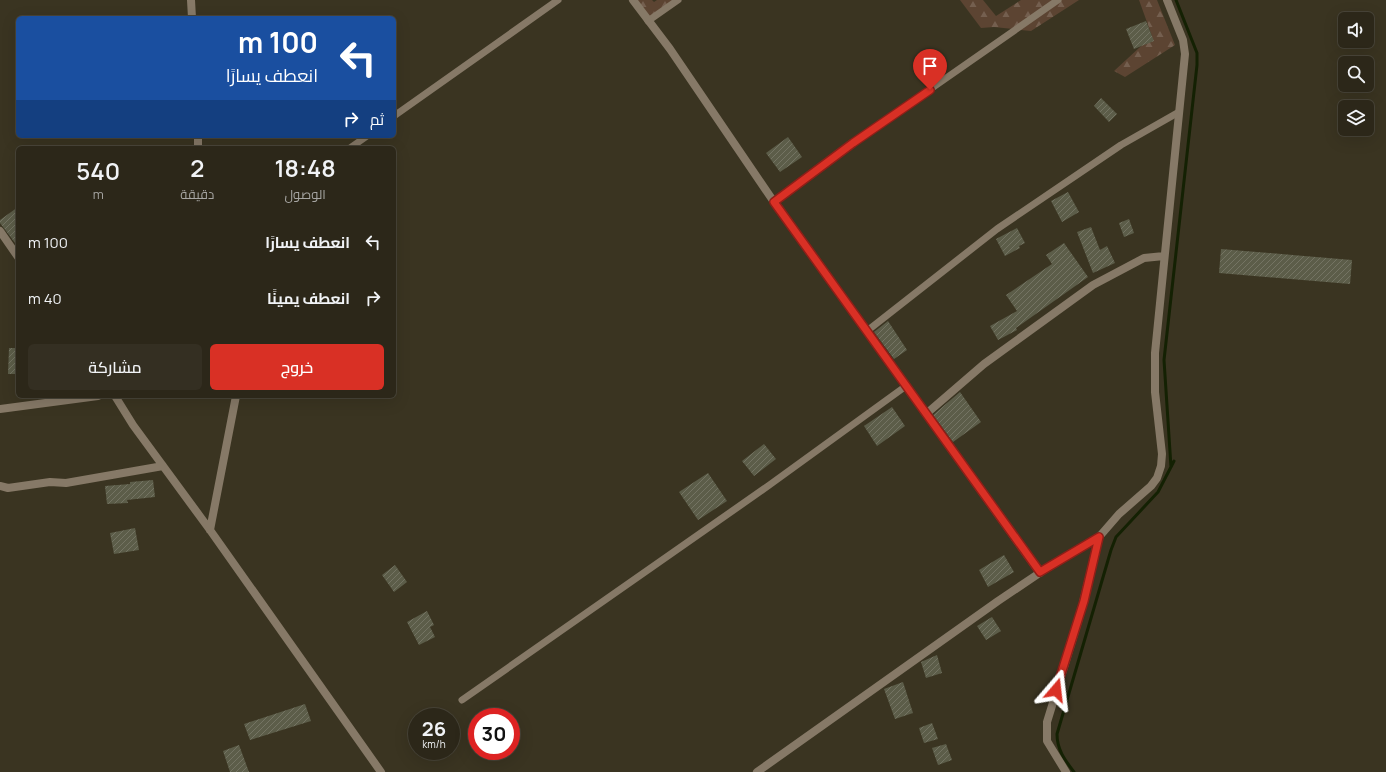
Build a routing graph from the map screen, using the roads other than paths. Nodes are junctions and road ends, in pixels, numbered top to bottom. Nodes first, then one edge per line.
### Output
1 (191, 0) edge
2 (558, 0) edge
3 (633, 0) edge
4 (678, 0) edge
5 (1058, 0) edge
6 (1167, 0) edge
7 (192, 16) edge
8 (648, 21) junction
9 (1179, 112) junction
10 (396, 115) edge
11 (364, 138) edge
12 (353, 146) edge
13 (774, 202) junction
14 (0, 231) edge
15 (16, 254) edge
16 (1164, 256) junction
17 (867, 331) junction
18 (906, 386) junction
19 (83, 398) edge
20 (116, 398) edge
21 (236, 398) edge
22 (0, 409) edge
23 (926, 414) junction
24 (163, 466) junction
25 (0, 486) edge
26 (210, 530) junction
27 (1099, 537) junction
28 (1040, 572) junction
29 (462, 700) dead end
30 (381, 772) edge
31 (757, 772) edge
32 (1066, 772) edge

1 - 7 street
2 - 10 lane
3 - 8 street
4 - 8 lane
5 - 13 lane
6 - 9 street
8 - 13 street
9 - 16 street
9 - 17 lane
11 - 12 lane
13 - 17 street
14 - 15 street
16 - 23 street
16 - 27 street
17 - 18 street
18 - 23 street
18 - 29 lane
19 - 22 street
20 - 24 street
21 - 26 street
23 - 28 street
24 - 25 street
24 - 26 street
26 - 30 street
27 - 28 street
27 - 32 street
28 - 31 street

